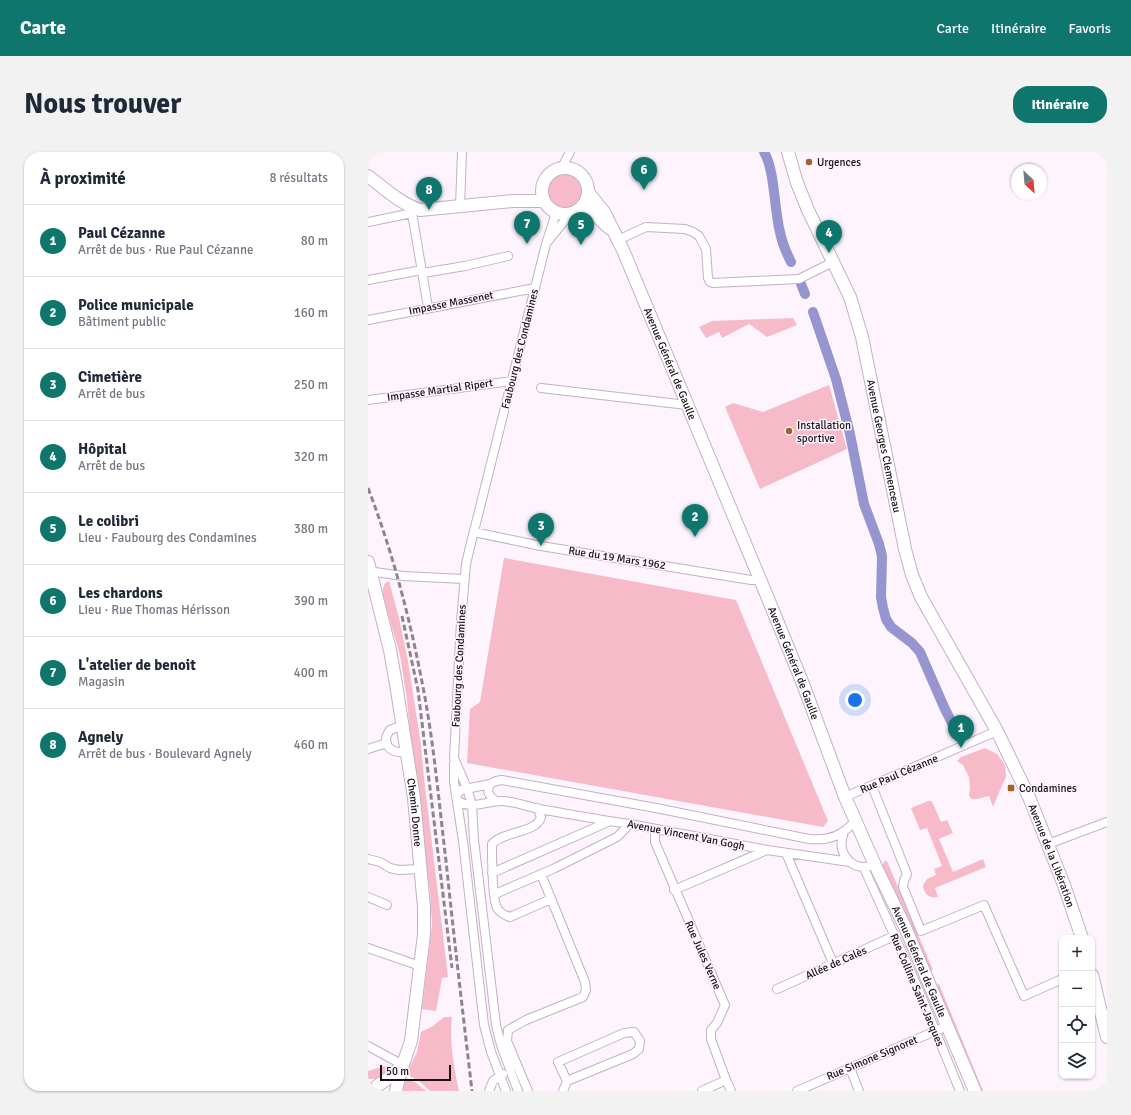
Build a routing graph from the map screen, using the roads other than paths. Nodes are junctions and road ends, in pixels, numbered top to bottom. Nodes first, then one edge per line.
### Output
1 (462, 152) edge
2 (570, 152) edge
3 (788, 152) edge
4 (561, 169) junction
5 (368, 176) edge
6 (542, 189) junction
7 (588, 192) junction
8 (513, 201) junction
9 (544, 201) junction
10 (460, 207) junction
11 (416, 211) junction
12 (575, 211) junction
13 (556, 213) junction
14 (368, 222) edge
15 (616, 236) junction
16 (546, 244) junction
17 (508, 256) dead end
18 (833, 262) junction
19 (423, 272) junction
20 (368, 280) edge
21 (535, 288) junction
22 (428, 307) junction
23 (368, 320) edge
24 (512, 381) junction
25 (542, 388) dead end
26 (368, 400) edge
27 (687, 405) junction
28 (474, 532) junction
29 (369, 568) edge
30 (464, 579) junction
31 (760, 580) junction
32 (402, 725) junction
33 (997, 731) junction
34 (387, 744) junction
35 (368, 749) edge
36 (407, 752) junction
37 (454, 758) junction
38 (490, 784) junction
39 (872, 786) junction
40 (467, 788) junction
41 (845, 797) junction
42 (456, 798) junction
43 (496, 801) junction
44 (472, 805) junction
45 (537, 808) junction
46 (608, 822) junction
47 (855, 822) junction
48 (1107, 822) edge
49 (630, 824) junction
50 (655, 829) junction
51 (844, 831) junction
52 (1048, 844) junction
53 (767, 850) junction
54 (786, 854) junction
55 (368, 859) edge
56 (850, 862) junction
57 (869, 866) junction
58 (421, 869) junction
59 (492, 873) junction
60 (541, 874) junction
61 (674, 890) junction
62 (495, 894) junction
63 (368, 896) edge
64 (551, 899) junction
65 (387, 905) dead end
66 (1081, 935) edge
67 (894, 936) junction
68 (368, 948) edge
69 (833, 963) junction
70 (420, 966) junction
71 (1059, 980) edge
72 (1095, 987) edge
73 (777, 989) dead end
74 (947, 1026) junction
75 (934, 1031) junction
76 (1107, 1037) edge
77 (368, 1046) edge
78 (403, 1065) junction
79 (850, 1068) junction
80 (509, 1070) junction
81 (500, 1076) junction
82 (726, 1080) junction
83 (567, 1081) junction
84 (372, 1086) edge
85 (390, 1091) edge
86 (396, 1091) edge
87 (489, 1091) edge
88 (506, 1091) edge
89 (518, 1091) edge
90 (528, 1091) edge
91 (562, 1091) edge
92 (702, 1091) edge
93 (731, 1091) edge
94 (797, 1091) edge
95 (859, 1091) edge
96 (960, 1091) edge
97 (975, 1091) edge

1 - 10 street
2 - 4 street
3 - 18 street, Avenue Georges Clemenceau
4 - 6 street
4 - 7 street
5 - 11 street
6 - 8 street
6 - 9 street
7 - 12 street
7 - 15 street, Avenue Général de Gaulle
8 - 9 street
8 - 10 street
9 - 13 street
10 - 11 street
11 - 14 street
11 - 19 street
12 - 13 street
12 - 15 street, Avenue Général de Gaulle
12 - 16 street, Faubourg des Condamines
13 - 16 street, Faubourg des Condamines
15 - 18 street
15 - 27 street, Avenue Général de Gaulle
16 - 21 street, Faubourg des Condamines
17 - 19 street
18 - 33 street, Avenue Georges Clemenceau
19 - 20 street
19 - 22 street
21 - 22 street, Impasse Massenet
21 - 24 street, Faubourg des Condamines
22 - 23 street, Impasse Massenet
24 - 26 street, Impasse Martial Ripert
24 - 28 street, Faubourg des Condamines
25 - 27 street
27 - 31 street, Avenue Général de Gaulle
28 - 30 street, Faubourg des Condamines
28 - 31 street, Rue du 19 Mars 1962
29 - 30 street
29 - 32 street, Chemin Donne
30 - 37 street, Faubourg des Condamines
31 - 41 street, Avenue Général de Gaulle
32 - 34 street
32 - 36 street, Chemin Donne
33 - 39 street, Rue Paul Cézanne
33 - 52 street, Avenue de la Libération
34 - 35 street
34 - 36 street
36 - 58 street, Chemin Donne
37 - 40 street, Faubourg des Condamines
37 - 42 street
38 - 40 street, Avenue Vincent Van Gogh
38 - 43 street
38 - 51 street, Avenue Vincent Van Gogh
39 - 41 street, Rue Paul Cézanne
39 - 71 street
40 - 42 street, Avenue Vincent Van Gogh
40 - 44 street, Faubourg des Condamines
41 - 47 street, Avenue Général de Gaulle
42 - 44 street
42 - 81 street
43 - 44 street, Avenue Vincent Van Gogh
43 - 45 street, Avenue Vincent Van Gogh
44 - 80 street, Faubourg des Condamines
45 - 46 street, Avenue Vincent Van Gogh
45 - 59 street
46 - 49 street, Avenue Vincent Van Gogh
46 - 59 street
47 - 51 street, Avenue Vincent Van Gogh
47 - 57 street, Avenue Général de Gaulle
48 - 52 street
49 - 50 street, Avenue Vincent Van Gogh
49 - 60 street
50 - 53 street, Avenue Vincent Van Gogh
50 - 61 street, Rue Jules Verne
51 - 56 street
52 - 66 street, Avenue de la Libération
53 - 54 street, Avenue Vincent Van Gogh
53 - 61 street
54 - 56 street, Avenue Vincent Van Gogh
54 - 69 street
55 - 58 street
56 - 57 street, Avenue Vincent Van Gogh
57 - 67 street, Rue Colline Saint-Jacques
57 - 74 street, Avenue Général de Gaulle
58 - 70 street, Chemin Donne
59 - 62 street
60 - 62 street
60 - 64 street
61 - 82 street, Rue Jules Verne
62 - 64 street
63 - 65 street
64 - 90 street
67 - 69 street, Allée de Calès
67 - 75 street, Rue Colline Saint-Jacques
68 - 70 street
69 - 73 street, Allée de Calès
70 - 78 street, Chemin Donne
72 - 76 street
74 - 75 street, Rue Simone Signoret
74 - 97 street, Avenue Général de Gaulle
75 - 79 street, Rue Simone Signoret
75 - 96 street, Rue Colline Saint-Jacques
77 - 78 street
78 - 84 street, Chemin Donne
78 - 86 street, Chemin Donne
79 - 94 street, Rue Simone Signoret
79 - 95 street
80 - 81 street
80 - 89 street, Faubourg des Condamines
81 - 87 street
81 - 88 street
82 - 92 street
82 - 93 street
83 - 83 street
83 - 91 street
84 - 85 street

